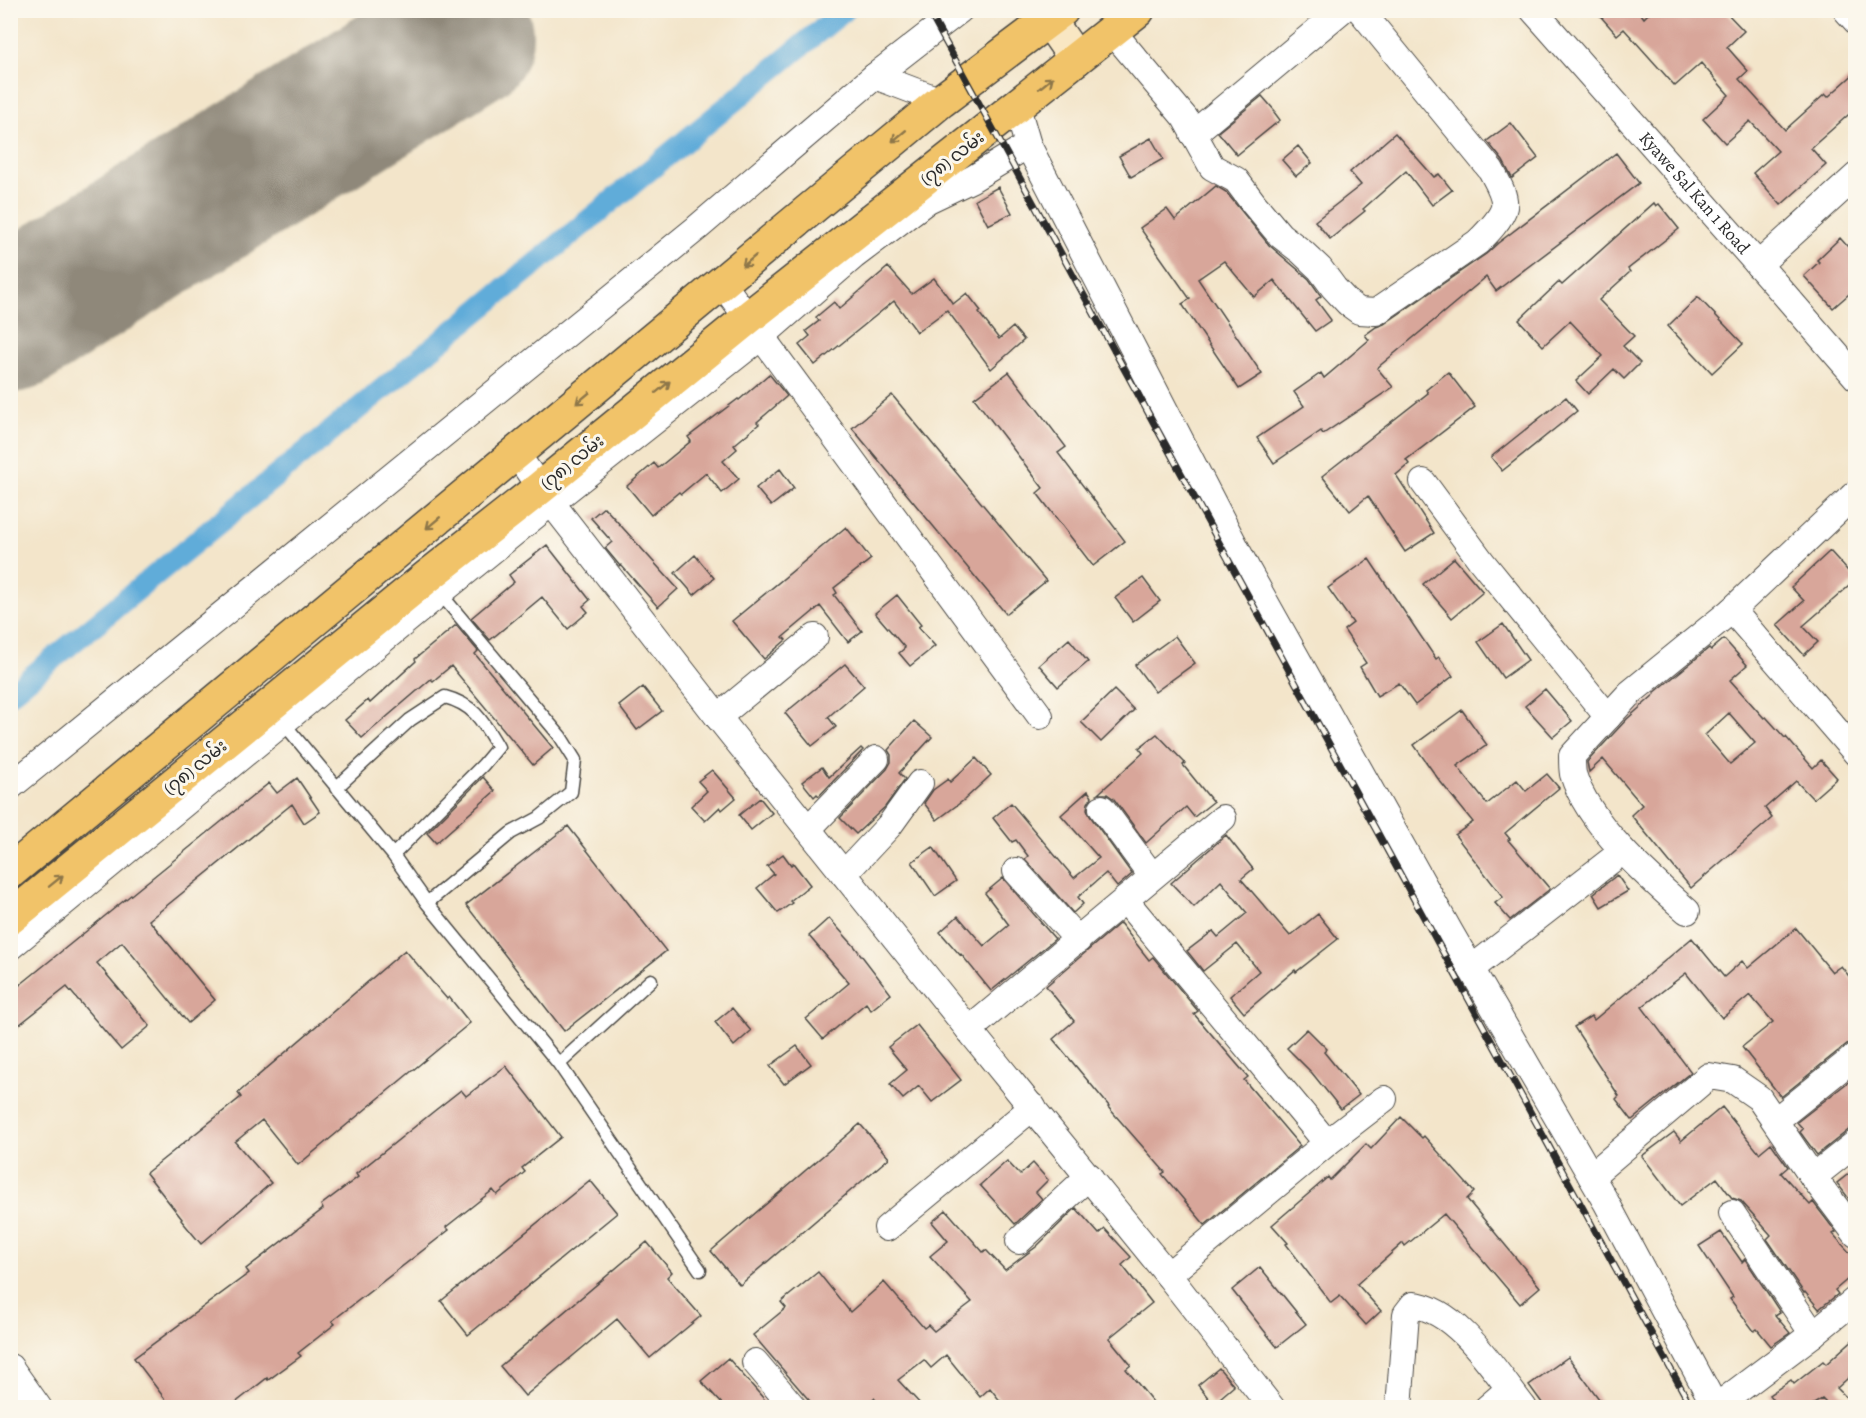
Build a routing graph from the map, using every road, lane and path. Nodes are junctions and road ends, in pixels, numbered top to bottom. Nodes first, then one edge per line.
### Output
1 (960, 10) edge
2 (1138, 10) edge
3 (1342, 10) edge
4 (1360, 10) edge
5 (1533, 10) edge
6 (1846, 10) edge
7 (1051, 14) edge
8 (1856, 21) edge
9 (1112, 31) junction
10 (1076, 59) junction
11 (875, 76) junction
12 (941, 101) junction
13 (1017, 107) junction
14 (1193, 134) junction
15 (1028, 145) junction
16 (1856, 176) edge
17 (1758, 265) junction
18 (722, 283) junction
19 (755, 327) junction
20 (1856, 377) edge
21 (516, 453) junction
22 (1423, 482) dead end
23 (1856, 493) edge
24 (546, 495) junction
25 (433, 585) junction
26 (1732, 610) junction
27 (815, 637) dead end
28 (264, 698) junction
29 (1040, 716) dead end
30 (718, 717) junction
31 (1608, 717) junction
32 (1856, 753) edge
33 (876, 759) dead end
34 (920, 783) dead end
35 (10, 788) edge
36 (336, 788) junction
37 (1102, 808) dead end
38 (1224, 818) dead end
39 (808, 829) junction
40 (1623, 851) junction
41 (393, 855) junction
42 (1016, 871) dead end
43 (10, 872) edge
44 (844, 874) junction
45 (1152, 876) junction
46 (1125, 900) junction
47 (428, 903) junction
48 (1687, 911) dead end
49 (10, 918) edge
50 (1078, 940) junction
51 (10, 947) edge
52 (1472, 969) junction
53 (651, 980) dead end
54 (969, 1030) junction
55 (1856, 1056) edge
56 (559, 1064) junction
57 (1384, 1099) dead end
58 (1033, 1107) junction
59 (1776, 1120) junction
60 (1328, 1143) junction
61 (1856, 1143) edge
62 (1089, 1176) junction
63 (1591, 1176) junction
64 (1813, 1177) junction
65 (1732, 1213) dead end
66 (887, 1228) dead end
67 (1856, 1234) edge
68 (1019, 1241) dead end
69 (700, 1270) dead end
70 (1168, 1275) junction
71 (1856, 1299) edge
72 (1814, 1334) junction
73 (755, 1362) dead end
74 (10, 1367) edge
75 (1517, 1398) edge
76 (39, 1407) edge
77 (794, 1407) edge
78 (1272, 1407) edge
79 (1399, 1407) edge
80 (1487, 1407) edge
81 (1716, 1407) edge

1 - 11 street
2 - 9 main road, (၇၈) လမ်း
3 - 14 street
4 - 14 street
5 - 17 street, Kyawe Sal Kan 1 Road
6 - 8 street
7 - 10 main road
7 - 12 main road, (၇၈) လမ်း
9 - 10 main road, (၇၈) လမ်း
9 - 14 street
13 -> 10 main road, (၇၈) လမ်း
11 - 12 street
11 - 35 street
12 -> 18 main road, (၇၈) လမ်း
13 - 15 street
13 - 19 main road, (၇၈) လမ်း
15 - 19 street
15 - 52 street
16 - 17 street
17 - 20 street, Kyawe Sal Kan 1 Road
18 - 19 street
18 -> 21 main road, (၇၈) လမ်း
19 - 24 main road, (၇၈) လမ်း
19 - 29 street
21 - 24 street
21 -> 28 main road, (၇၈) လမ်း
22 - 31 street
23 - 26 street
24 - 25 main road, (၇၈) လမ်း
24 - 30 street
25 - 28 main road, (၇၈) လမ်း
25 - 47 lane
26 - 31 street
26 - 32 street
27 - 30 street
28 - 36 lane
28 - 43 main road, (၇၈) လမ်း
49 -> 28 main road, (၇၈) လမ်း
28 - 51 street
30 - 39 street
31 - 40 street
33 - 39 street
34 - 44 street
36 - 41 lane
36 - 41 lane
37 - 45 street
38 - 45 street
39 - 44 street
40 - 48 street
40 - 52 street
41 - 47 lane
42 - 50 street
44 - 54 street
45 - 46 street
46 - 50 street
46 - 60 street
47 - 56 lane
50 - 54 street
52 - 63 street
53 - 56 lane
54 - 58 street
55 - 59 street
56 - 69 lane
57 - 60 street
58 - 62 street
58 - 66 street
59 - 63 street
59 - 64 street
60 - 70 street
61 - 64 street
62 - 68 street
62 - 70 street
63 - 81 street
64 - 67 street
65 - 72 street
70 - 78 street
71 - 72 street
72 - 81 street
73 - 77 street
74 - 76 street
75 - 79 street
75 - 80 street

